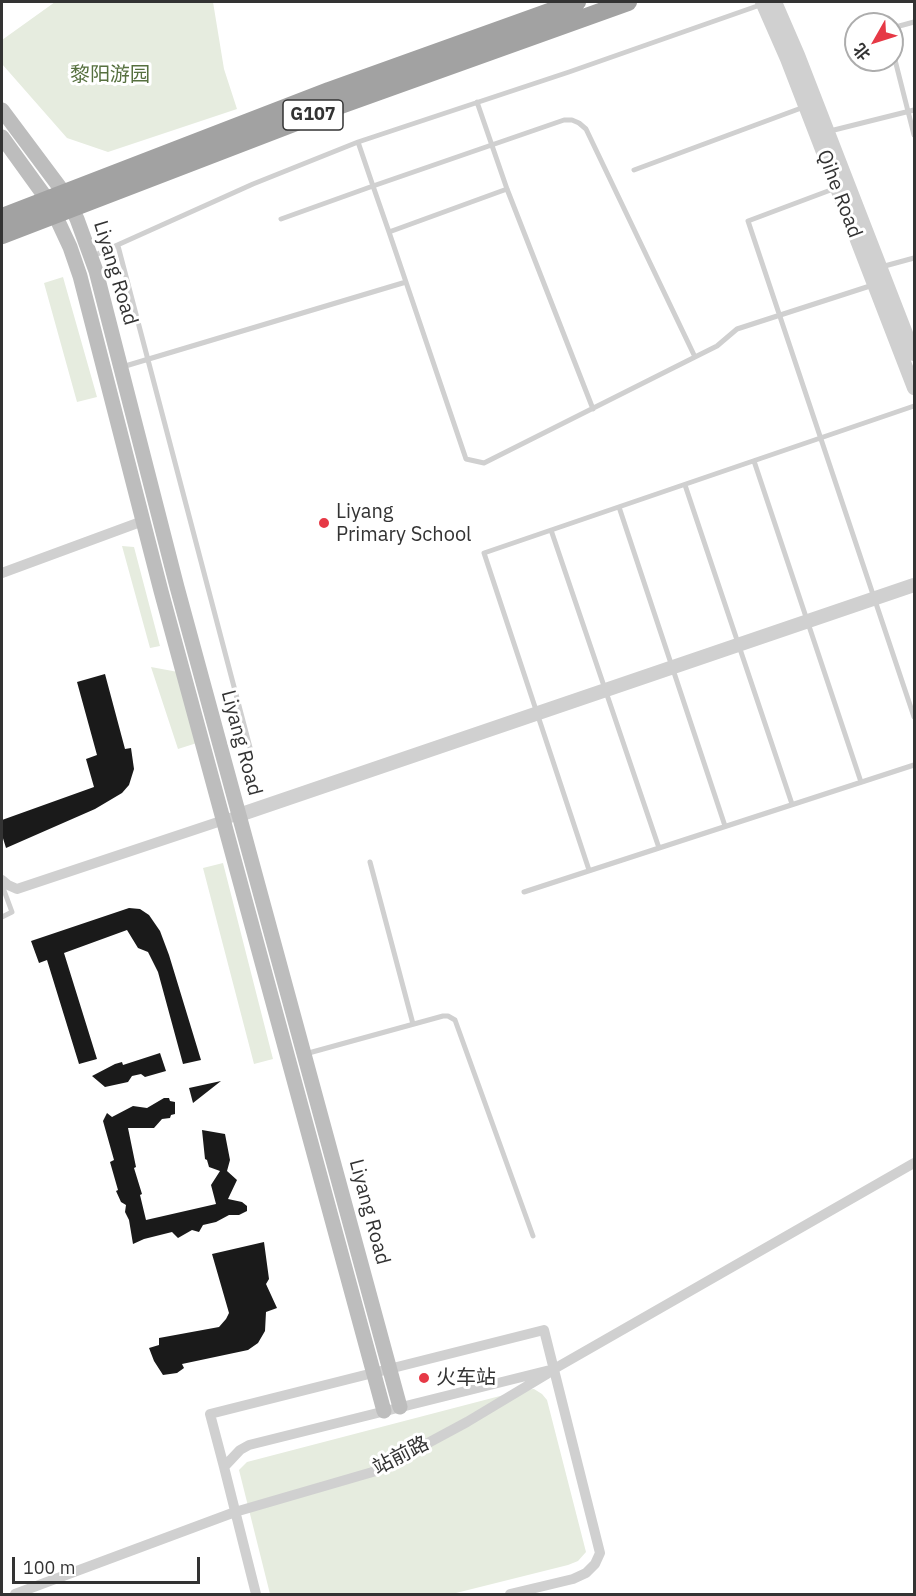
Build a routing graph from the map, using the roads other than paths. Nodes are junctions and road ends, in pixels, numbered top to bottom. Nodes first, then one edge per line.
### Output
1 (577, 2) edge
2 (628, 2) edge
3 (767, 2) edge
4 (899, 72) edge
5 (477, 102) junction
6 (805, 106) junction
7 (2, 110) edge
8 (911, 110) edge
9 (828, 131) junction
10 (915, 135) edge
11 (2, 137) edge
12 (358, 142) junction
13 (491, 145) junction
14 (634, 170) dead end
15 (373, 186) junction
16 (837, 187) junction
17 (507, 189) junction
18 (59, 204) junction
19 (2, 217) edge
20 (281, 219) dead end
21 (388, 232) junction
22 (2, 235) edge
23 (118, 246) junction
24 (91, 256) junction
25 (915, 258) edge
26 (881, 267) junction
27 (406, 282) junction
28 (874, 284) junction
29 (780, 315) junction
30 (915, 354) edge
31 (695, 357) junction
32 (147, 359) junction
33 (121, 367) junction
34 (915, 388) edge
35 (915, 406) edge
36 (593, 409) junction
37 (821, 438) junction
38 (754, 461) junction
39 (685, 484) junction
40 (619, 507) junction
41 (143, 521) junction
42 (551, 530) junction
43 (2, 573) edge
44 (915, 585) edge
45 (875, 599) junction
46 (808, 622) junction
47 (739, 645) junction
48 (672, 668) junction
49 (605, 690) junction
50 (537, 714) junction
51 (915, 717) edge
52 (253, 759) dead end
53 (915, 765) edge
54 (861, 782) junction
55 (792, 804) junction
56 (239, 815) junction
57 (223, 820) junction
58 (725, 826) junction
59 (658, 848) junction
60 (370, 862) dead end
61 (589, 870) junction
62 (2, 880) edge
63 (2, 885) edge
64 (524, 892) dead end
65 (4, 897) edge
66 (2, 917) edge
67 (413, 1024) junction
68 (304, 1054) junction
69 (915, 1163) edge
70 (533, 1236) dead end
71 (390, 1369) junction
72 (554, 1369) junction
73 (374, 1373) junction
74 (400, 1407) junction
75 (384, 1411) junction
76 (224, 1467) junction
77 (235, 1512) junction
78 (15, 1594) edge
79 (256, 1594) edge
80 (510, 1594) edge

1 - 18 highway, G107
2 - 18 highway, G107
3 - 5 lane
3 - 6 street, Qihe Road
3 - 9 street, Qihe Road
4 - 8 lane
5 - 12 lane
5 - 13 lane
6 - 14 lane
6 - 16 street, Qihe Road
7 - 18 main road, Liyang Road
8 - 9 lane
8 - 10 lane
9 - 26 street, Qihe Road
11 - 18 main road, Liyang Road
12 - 15 lane
12 - 23 lane
13 - 15 lane
13 - 17 lane
13 - 31 lane
15 - 20 lane
15 - 21 lane
16 - 28 street, Qihe Road
16 - 29 lane
17 - 21 lane
17 - 36 lane
18 - 19 highway, G107
18 - 22 highway, G107
18 - 24 main road, Liyang Road
18 - 41 main road, Liyang Road
21 - 27 lane
23 - 24 lane
23 - 32 lane
24 - 33 main road, Liyang Road
25 - 26 lane
26 - 30 street, Qihe Road
27 - 32 lane
27 - 36 lane
28 - 29 lane
28 - 34 street, Qihe Road
29 - 31 lane
29 - 37 lane
31 - 36 lane
32 - 33 lane
32 - 52 lane
33 - 56 main road, Liyang Road
35 - 37 lane
37 - 38 lane
37 - 45 lane
38 - 39 lane
38 - 46 lane
39 - 40 lane
39 - 47 lane
40 - 42 lane
40 - 48 lane
41 - 43 street
41 - 57 main road, Liyang Road
42 - 49 lane
42 - 50 lane
44 - 45 street
45 - 46 street
45 - 51 lane
46 - 47 street
46 - 54 lane
47 - 48 street
47 - 55 lane
48 - 49 street
48 - 58 lane
49 - 50 street
49 - 59 lane
50 - 56 street
50 - 61 lane
53 - 54 lane
54 - 55 lane
55 - 58 lane
56 - 57 street
56 - 68 main road, Liyang Road
57 - 62 street
57 - 73 main road, Liyang Road
58 - 59 lane
59 - 61 lane
60 - 67 lane
61 - 64 lane
63 - 65 lane
65 - 66 lane
67 - 68 lane
67 - 70 lane
68 - 71 main road, Liyang Road
69 - 72 street
71 - 72 street
71 - 73 street
71 - 74 main road, Liyang Road
72 - 74 street
72 - 77 street, 站前路
72 - 80 street
73 - 75 main road, Liyang Road
73 - 76 street
74 - 75 street
75 - 76 street
76 - 77 street
77 - 78 street, 站前路
77 - 79 street

